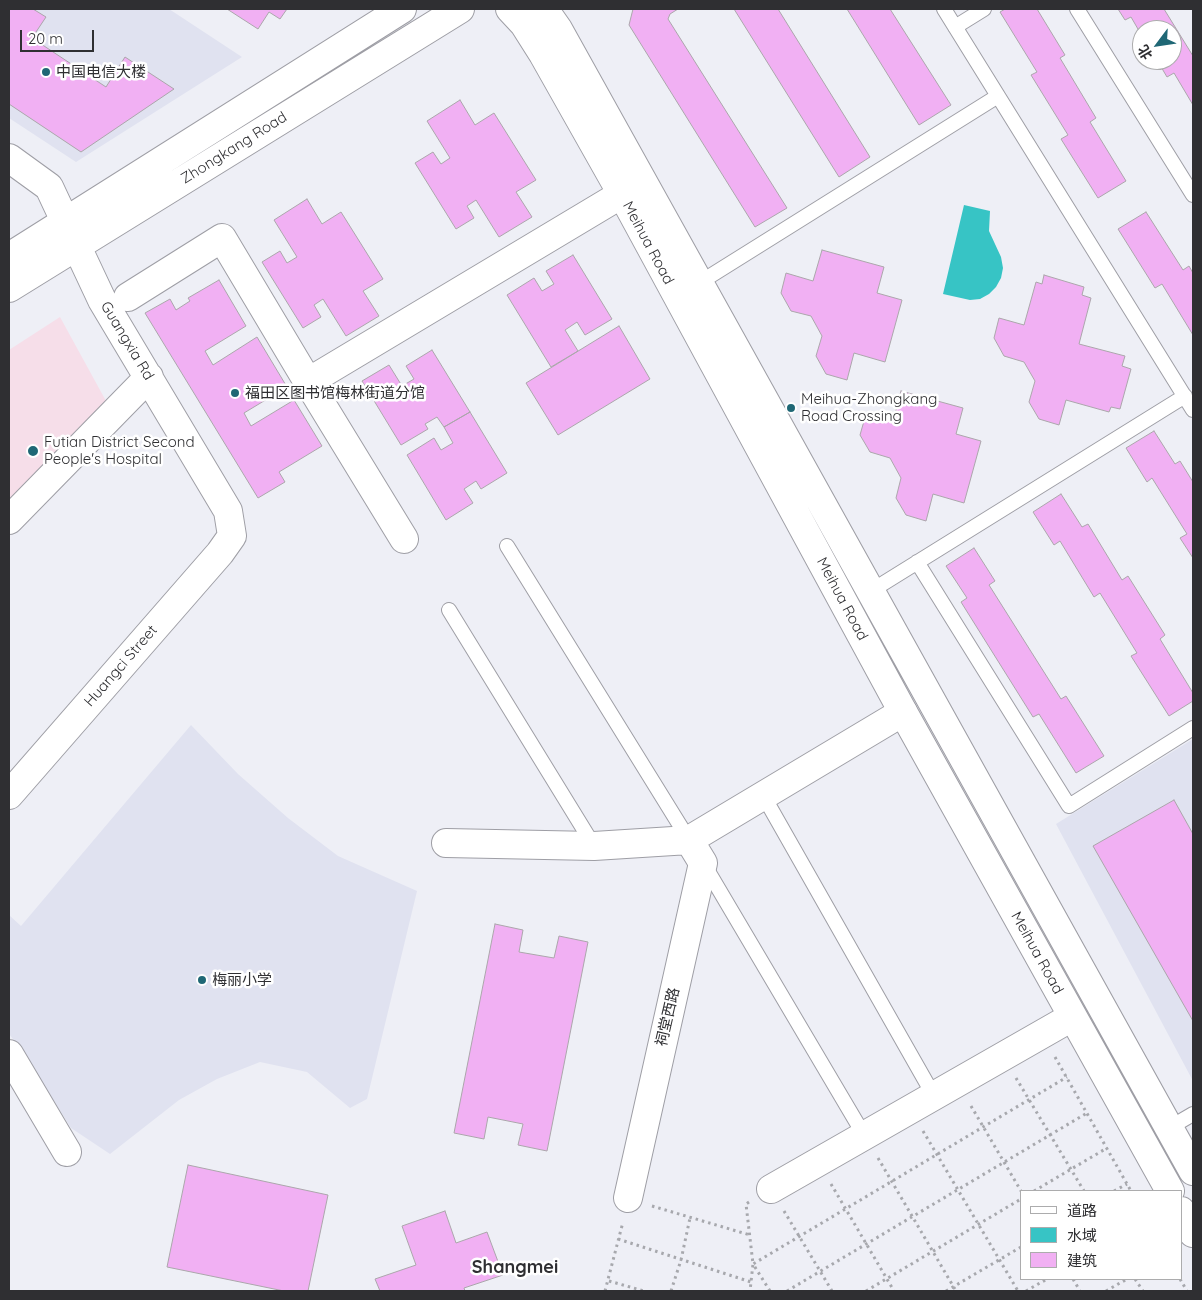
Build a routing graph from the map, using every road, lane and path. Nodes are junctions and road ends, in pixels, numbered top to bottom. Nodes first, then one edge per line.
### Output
1 (402, 9) edge
2 (460, 9) edge
3 (510, 9) edge
4 (544, 9) edge
5 (944, 9) edge
6 (984, 9) edge
7 (1077, 9) edge
8 (955, 27) junction
9 (998, 96) junction
10 (9, 158) edge
11 (622, 194) junction
12 (1193, 194) edge
13 (71, 234) junction
14 (9, 257) edge
15 (699, 283) junction
16 (9, 288) edge
17 (128, 297) dead end
18 (149, 377) junction
19 (308, 382) junction
20 (1185, 396) junction
21 (1193, 410) edge
22 (9, 520) edge
23 (232, 536) joint
24 (404, 539) dead end
25 (508, 546) dead end
26 (917, 562) junction
27 (871, 591) junction
28 (449, 610) dead end
29 (903, 712) junction
30 (1193, 728) edge
31 (9, 794) edge
32 (763, 795) junction
33 (689, 840) junction
34 (446, 843) dead end
35 (594, 846) junction
36 (703, 863) junction
37 (1072, 1016) junction
38 (1042, 1034) junction
39 (9, 1054) edge
40 (1003, 1056) junction
41 (1067, 1077) junction
42 (945, 1089) junction
43 (1029, 1100) junction
44 (910, 1109) junction
45 (1086, 1113) junction
46 (1193, 1114) edge
47 (983, 1127) junction
48 (1169, 1128) junction
49 (864, 1135) junction
50 (1050, 1135) junction
51 (1106, 1148) junction
52 (67, 1152) dead end
53 (937, 1154) junction
54 (818, 1162) junction
55 (1004, 1162) junction
56 (1071, 1170) junction
57 (1193, 1171) edge
58 (891, 1182) junction
59 (1126, 1184) junction
60 (771, 1189) junction
61 (958, 1189) junction
62 (1020, 1190) edge
63 (1036, 1190) edge
64 (1083, 1190) edge
65 (1116, 1190) edge
66 (1130, 1190) edge
67 (1169, 1190) edge
68 (628, 1198) junction
69 (1020, 1200) edge
70 (845, 1209) junction
71 (1182, 1213) edge
72 (912, 1217) junction
73 (690, 1218) junction
74 (979, 1224) junction
75 (1193, 1233) edge
76 (750, 1235) junction
77 (799, 1236) junction
78 (618, 1239) junction
79 (866, 1244) junction
80 (1020, 1248) edge
81 (933, 1252) junction
82 (681, 1260) junction
83 (999, 1260) junction
84 (753, 1264) junction
85 (820, 1272) junction
86 (886, 1279) junction
87 (1045, 1280) edge
88 (1074, 1280) edge
89 (1125, 1280) edge
90 (1136, 1280) edge
91 (1181, 1280) edge
92 (609, 1281) junction
93 (750, 1282) junction
94 (954, 1287) junction
95 (605, 1291) edge
96 (644, 1291) edge
97 (671, 1291) edge
98 (750, 1291) edge
99 (770, 1291) edge
100 (787, 1291) edge
101 (832, 1291) edge
102 (866, 1291) edge
103 (894, 1291) edge
104 (946, 1291) edge
105 (956, 1291) edge
106 (1018, 1291) edge
107 (1026, 1291) edge
108 (1080, 1291) edge
109 (1106, 1291) edge
110 (1142, 1291) edge
111 (1187, 1291) edge

1 - 13 main road, Zhongkang Road
2 - 13 main road, Zhongkang Road
3 - 11 main road, Meihua Road
4 - 15 main road, Meihua Road
5 - 8 lane
6 - 8 lane
7 - 12 lane
8 - 9 lane
9 - 15 lane
9 - 20 lane
10 - 13 main road, Guangxia Rd
11 - 19 main road
11 - 29 main road, Meihua Road
13 - 14 main road, Zhongkang Road
13 - 16 main road, Zhongkang Road
13 - 18 main road, Guangxia Rd
15 - 27 main road, Meihua Road
17 - 19 main road
18 - 22 main road
18 - 23 main road, Guangxia Rd
19 - 24 main road
20 - 21 lane
20 - 26 lane
23 - 31 main road, Huangci Street
25 - 33 lane
26 - 27 lane
26 - 30 lane
27 - 48 main road, Meihua Road
28 - 35 lane
29 - 32 main road
29 - 37 main road, Meihua Road
32 - 33 main road
32 - 42 lane
33 - 35 main road
33 - 36 main road
34 - 35 main road
36 - 49 lane
36 - 68 main road, 祠堂西路
37 - 38 main road
37 - 67 main road, Meihua Road
38 - 40 main road
38 - 41 path
39 - 52 main road
40 - 42 main road
40 - 43 path
41 - 43 path
41 - 45 path
42 - 44 main road
42 - 47 path
43 - 47 path
43 - 50 path
44 - 49 main road
44 - 53 path
45 - 50 path
45 - 51 path
46 - 48 lane
47 - 53 path
47 - 55 path
48 - 57 main road, Meihua Road
49 - 54 main road
49 - 58 path
50 - 55 path
50 - 56 path
51 - 56 path
51 - 59 path
53 - 58 path
53 - 61 path
54 - 60 main road
54 - 70 path
55 - 61 path
55 - 62 path
56 - 63 path
56 - 64 path
58 - 70 path
58 - 72 path
59 - 65 path
59 - 66 path
60 - 76 path
60 - 77 path
61 - 72 path
61 - 74 path
68 - 73 path
68 - 78 path
69 - 74 path
70 - 77 path
70 - 79 path
71 - 75 main road
72 - 79 path
72 - 81 path
73 - 76 path
73 - 82 path
74 - 81 path
74 - 83 path
76 - 84 path
77 - 84 path
77 - 85 path
78 - 82 path
78 - 92 path
79 - 85 path
79 - 86 path
80 - 83 path
81 - 86 path
81 - 94 path
82 - 93 path
82 - 97 path
83 - 94 path
83 - 106 path
84 - 93 path
84 - 99 path
85 - 100 path
85 - 101 path
86 - 102 path
86 - 103 path
87 - 107 path
88 - 108 path
89 - 109 path
90 - 110 path
91 - 111 path
92 - 95 path
92 - 96 path
93 - 98 path
94 - 104 path
94 - 105 path

